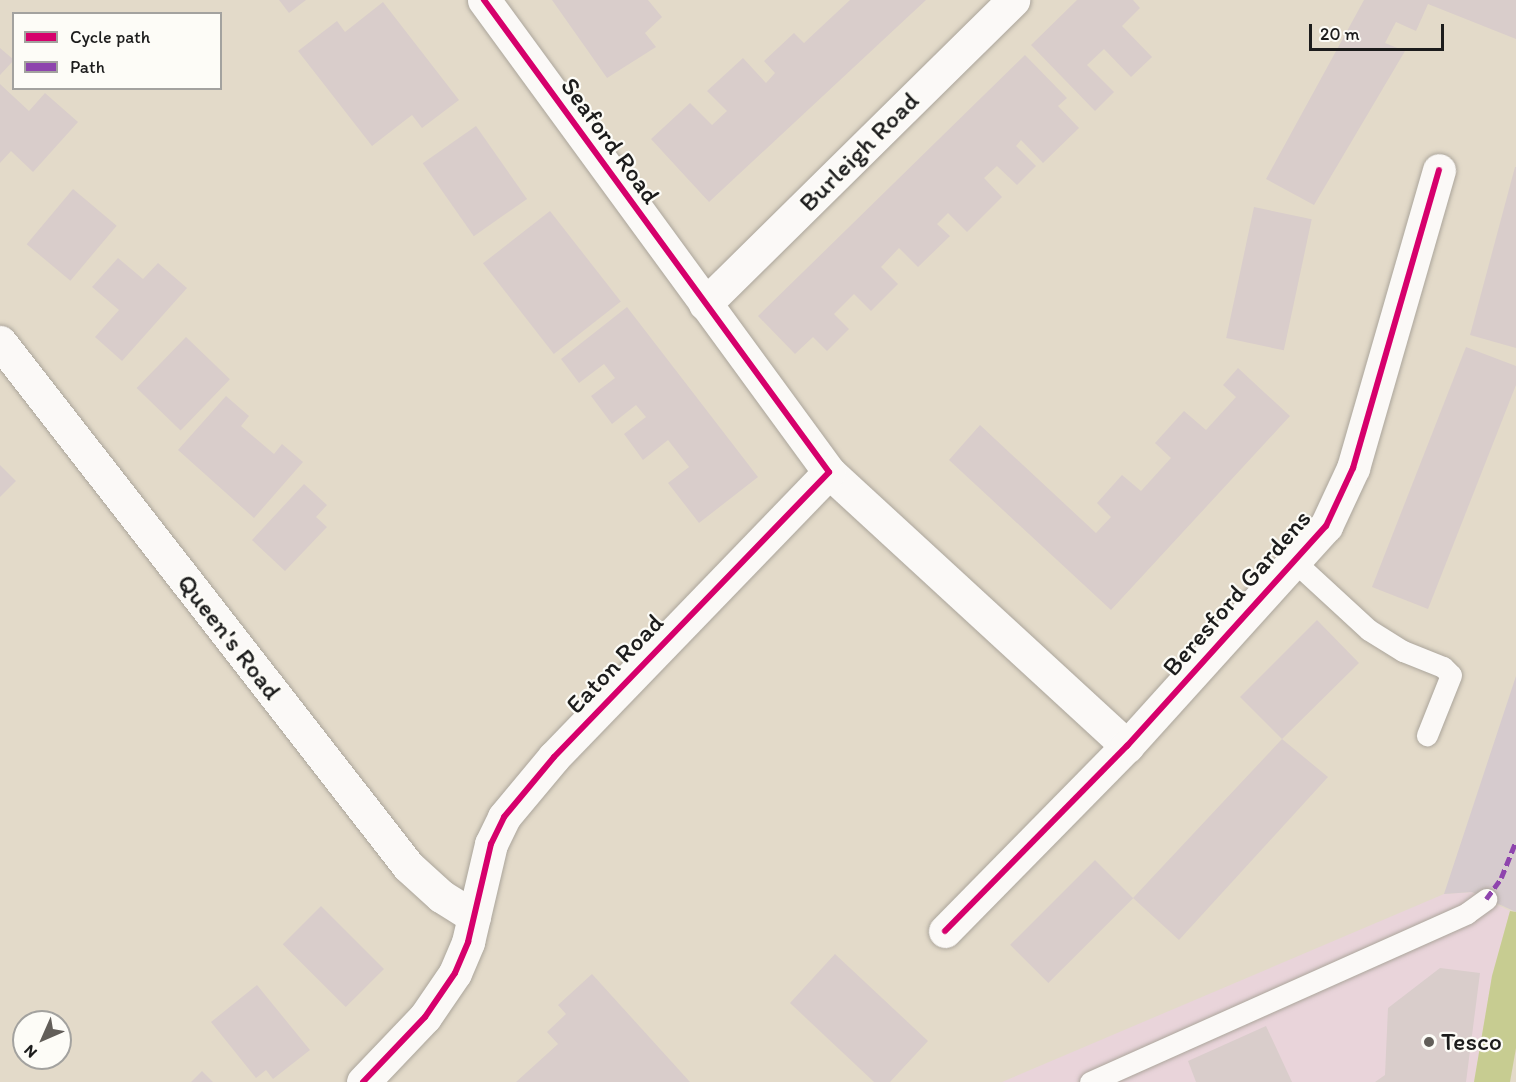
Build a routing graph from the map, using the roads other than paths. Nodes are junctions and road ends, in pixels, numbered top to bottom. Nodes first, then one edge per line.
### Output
1 (484, 0) edge
2 (1013, 0) edge
3 (1438, 170) dead end
4 (705, 304) junction
5 (0, 342) edge
6 (828, 472) junction
7 (1294, 562) junction
8 (1427, 735) dead end
9 (1127, 746) junction
10 (1486, 899) dead end
11 (474, 917) junction
12 (945, 931) dead end
13 (363, 1082) edge
14 (1090, 1082) edge

1 - 4 street, Seaford Road
2 - 4 street, Burleigh Road
3 - 7 street, Beresford Gardens
4 - 6 street
5 - 11 street, Queen's Road
6 - 9 street
6 - 11 street, Eaton Road
7 - 8 lane
7 - 9 street, Beresford Gardens
9 - 12 street, Beresford Gardens
10 - 14 lane
11 - 13 street, Eaton Road

